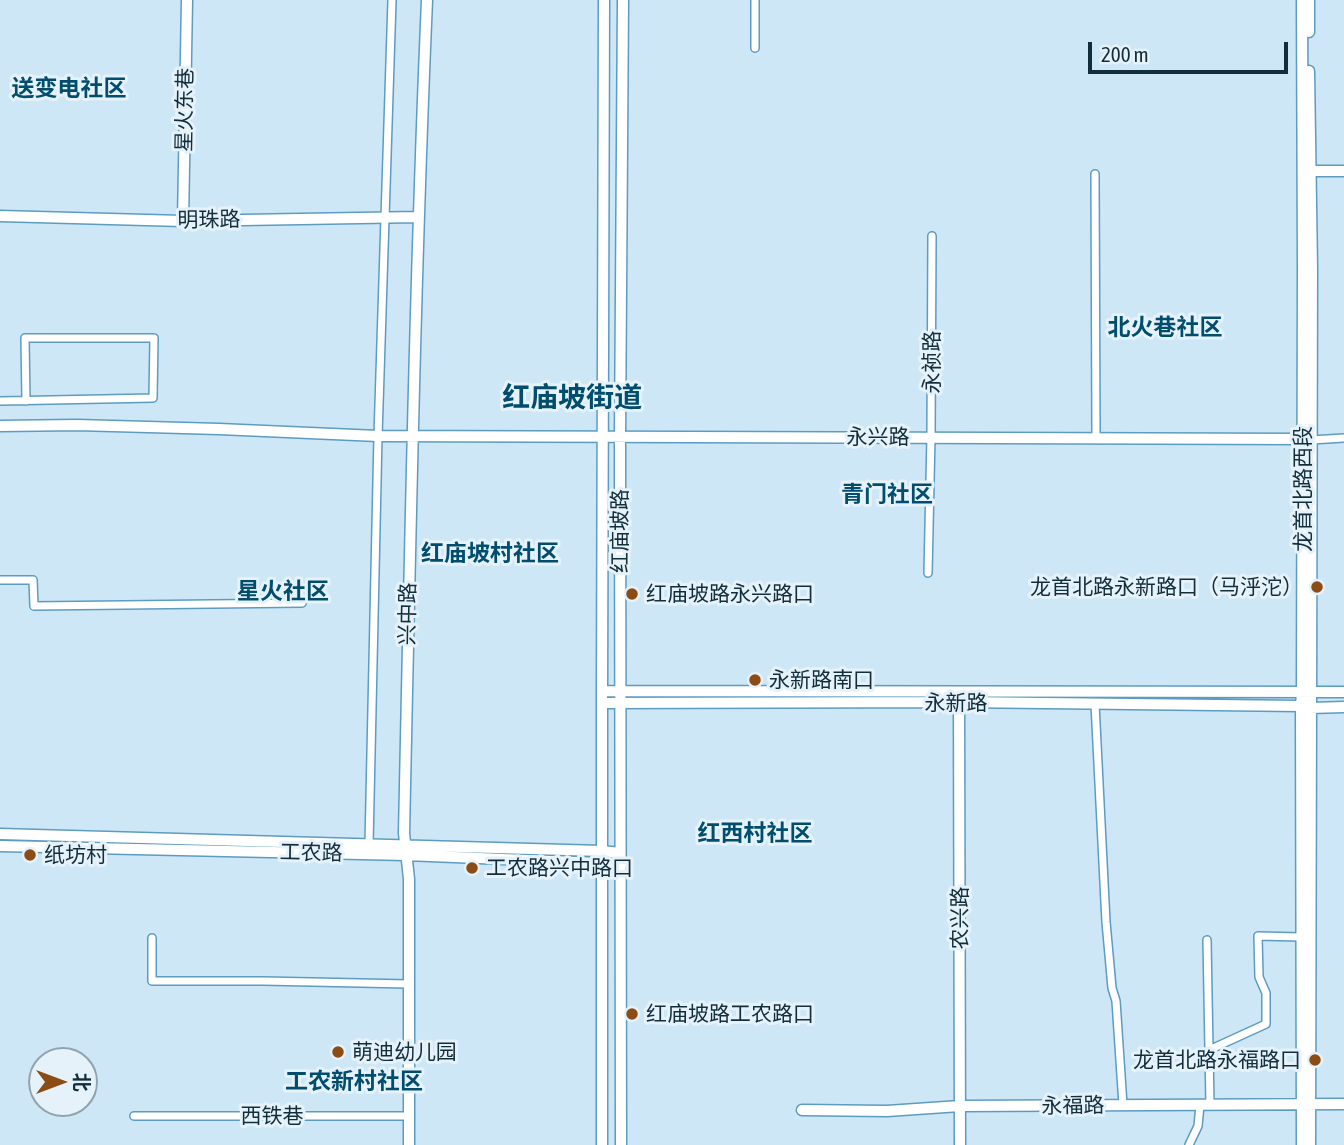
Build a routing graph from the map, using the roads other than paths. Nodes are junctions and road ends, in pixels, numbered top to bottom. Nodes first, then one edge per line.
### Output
1 (187, 0) edge
2 (392, 0) edge
3 (427, 0) edge
4 (604, 0) edge
5 (623, 0) edge
6 (755, 0) edge
7 (1302, 0) edge
8 (1309, 0) edge
9 (755, 48) dead end
10 (1306, 171) junction
11 (1344, 171) edge
12 (1095, 174) dead end
13 (0, 216) edge
14 (386, 217) junction
15 (418, 217) junction
16 (183, 221) junction
17 (932, 236) dead end
18 (0, 401) edge
19 (26, 401) junction
20 (0, 426) edge
21 (378, 436) junction
22 (412, 436) junction
23 (603, 436) junction
24 (620, 436) junction
25 (931, 437) junction
26 (1096, 438) junction
27 (1344, 439) edge
28 (1307, 440) junction
29 (928, 573) dead end
30 (0, 580) edge
31 (302, 603) dead end
32 (601, 691) junction
33 (620, 691) junction
34 (959, 691) junction
35 (1306, 692) junction
36 (1344, 692) edge
37 (959, 702) junction
38 (602, 703) junction
39 (620, 703) junction
40 (1095, 704) junction
41 (1306, 707) junction
42 (1344, 707) edge
43 (0, 834) edge
44 (369, 844) junction
45 (0, 846) edge
46 (406, 850) junction
47 (602, 850) junction
48 (621, 858) junction
49 (602, 863) junction
50 (1301, 937) junction
51 (152, 938) dead end
52 (1208, 940) dead end
53 (409, 984) junction
54 (1209, 1050) junction
55 (1305, 1104) junction
56 (1344, 1104) edge
57 (1123, 1105) junction
58 (1205, 1105) junction
59 (960, 1106) junction
60 (802, 1110) dead end
61 (134, 1116) dead end
62 (409, 1116) junction
63 (409, 1145) edge
64 (602, 1145) edge
65 (621, 1145) edge
66 (960, 1145) edge
67 (1189, 1145) edge
68 (1302, 1145) edge
69 (1310, 1145) edge

1 - 16 street, 星火东巷
2 - 14 street
3 - 15 street, 兴中路
4 - 23 street, 红庙坡路
5 - 24 street, 红庙坡路
6 - 9 street
7 - 10 street, 龙首北路西段
8 - 10 street, 龙首北路西段
10 - 11 street
10 - 28 street, 龙首北路西段
12 - 26 street
13 - 16 street, 明珠路
14 - 15 street, 明珠路
14 - 16 street, 明珠路
14 - 21 street
15 - 22 street, 兴中路
17 - 25 street, 永祯路
18 - 19 street
19 - 19 street
20 - 21 street, 永兴路
21 - 22 street, 永兴路
21 - 44 street
22 - 23 street, 永兴路
22 - 46 street, 兴中路
23 - 24 street, 永兴路
23 - 32 street, 红庙坡路
24 - 25 street, 永兴路
24 - 33 street, 红庙坡路
25 - 26 street, 永兴路
25 - 29 street, 永祯路
26 - 28 street, 永兴路
27 - 28 street, 永兴路
28 - 35 street, 龙首北路西段
30 - 31 street
32 - 33 street, 永新路
32 - 38 street, 红庙坡路
33 - 34 street, 永新路
33 - 39 street, 红庙坡路
34 - 35 street, 永新路
34 - 37 street, 农兴路
35 - 36 street, 永新路
35 - 41 street, 龙首北路西段
37 - 39 street, 永新路
37 - 40 street, 永新路
37 - 59 street, 农兴路
38 - 39 street, 永新路
38 - 47 street, 红庙坡路
39 - 48 street, 红庙坡路
40 - 41 street, 永新路
40 - 57 street
41 - 42 street, 永新路
41 - 50 street, 龙首北路西段
41 - 55 street, 龙首北路西段
43 - 44 street, 工农路
44 - 46 street, 工农路
45 - 46 street, 工农路
46 - 47 street, 工农路
46 - 49 street, 工农路
46 - 53 street, 兴中路
47 - 48 street, 工农路
47 - 49 street, 红庙坡路
48 - 49 street, 工农路
48 - 65 street, 红庙坡路
49 - 64 street, 红庙坡路
50 - 54 street
50 - 55 street, 龙首北路西段
51 - 53 street
52 - 54 street
53 - 62 street, 兴中路
54 - 58 street
55 - 56 street, 永福路
55 - 58 street, 永福路
55 - 68 street, 龙首北路西段
55 - 69 street, 龙首北路西段
57 - 58 street, 永福路
57 - 59 street, 永福路
58 - 67 street
59 - 60 street, 永福路
59 - 66 street, 农兴路
61 - 62 street, 西铁巷
62 - 63 street, 兴中路

